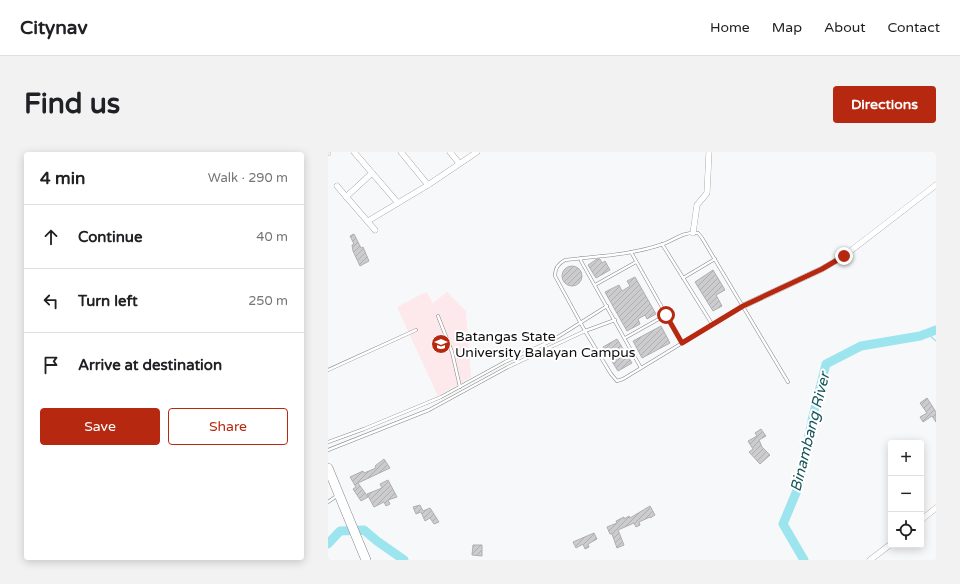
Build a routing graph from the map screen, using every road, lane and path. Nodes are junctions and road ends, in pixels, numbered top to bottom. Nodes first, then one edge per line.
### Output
1 (354, 152) edge
2 (401, 152) edge
3 (450, 152) edge
4 (477, 152) edge
5 (710, 152) edge
6 (459, 163) junction
7 (372, 174) junction
8 (428, 185) junction
9 (936, 185) edge
10 (337, 186) dead end
11 (346, 197) junction
12 (398, 203) junction
13 (368, 221) junction
14 (375, 230) dead end
15 (693, 233) junction
16 (662, 244) junction
17 (631, 252) junction
18 (581, 258) junction
19 (715, 259) junction
20 (636, 262) junction
21 (684, 278) junction
22 (595, 285) junction
23 (607, 306) junction
24 (743, 306) junction
25 (666, 315) junction
26 (438, 316) dead end
27 (615, 320) junction
28 (581, 324) junction
29 (712, 324) junction
30 (416, 330) dead end
31 (585, 331) junction
32 (625, 338) junction
33 (682, 343) junction
34 (641, 368) junction
35 (328, 370) edge
36 (788, 382) dead end
37 (460, 387) junction
38 (328, 442) edge
39 (328, 450) edge
40 (328, 468) edge
41 (338, 494) junction
42 (328, 502) edge
43 (936, 508) edge
44 (924, 518) edge
45 (888, 546) edge
46 (366, 560) edge
47 (870, 560) edge

1 - 7 street
2 - 8 street
3 - 6 street
4 - 6 street
5 - 15 street
6 - 8 street
7 - 11 street
7 - 12 street
8 - 12 street
9 - 24 street
10 - 11 street
11 - 13 street
12 - 13 street
13 - 14 street
15 - 16 lane
15 - 19 lane
16 - 17 lane
16 - 21 lane
17 - 18 lane
17 - 20 lane
18 - 22 lane
18 - 28 lane
19 - 21 lane
19 - 24 lane
20 - 22 lane
20 - 25 lane
21 - 29 lane
22 - 23 lane
23 - 27 lane
23 - 28 lane
24 - 29 lane
24 - 36 lane
25 - 32 lane
25 - 33 lane
26 - 37 lane
27 - 31 lane
27 - 32 lane
28 - 31 lane
28 - 37 lane
29 - 33 lane
30 - 35 lane
31 - 34 lane
31 - 39 lane
32 - 34 lane
33 - 34 lane
37 - 38 lane
40 - 41 main road
41 - 42 lane
41 - 46 main road
43 - 44 street
45 - 47 street

